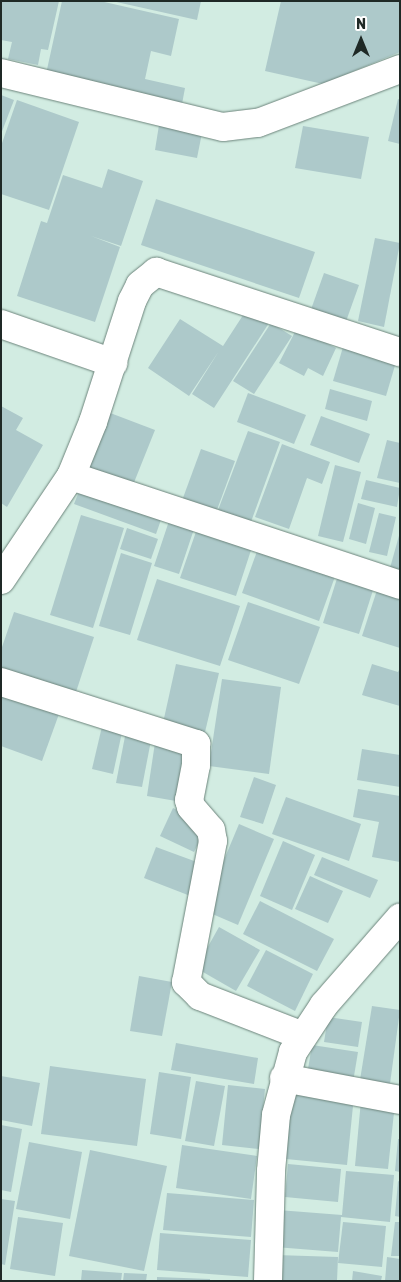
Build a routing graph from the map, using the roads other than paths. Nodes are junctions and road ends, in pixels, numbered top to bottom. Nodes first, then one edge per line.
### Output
1 (400, 69) edge
2 (1, 73) edge
3 (1, 324) edge
4 (400, 352) edge
5 (104, 360) junction
6 (71, 476) junction
7 (1, 580) edge
8 (400, 585) edge
9 (1, 682) edge
10 (400, 918) edge
11 (303, 1036) junction
12 (284, 1078) junction
13 (400, 1100) edge
14 (268, 1281) edge

1 - 2 street
3 - 5 street
4 - 5 street
5 - 6 street
6 - 7 street
6 - 8 street
9 - 11 street
10 - 11 street
11 - 12 street
12 - 13 street
12 - 14 street

